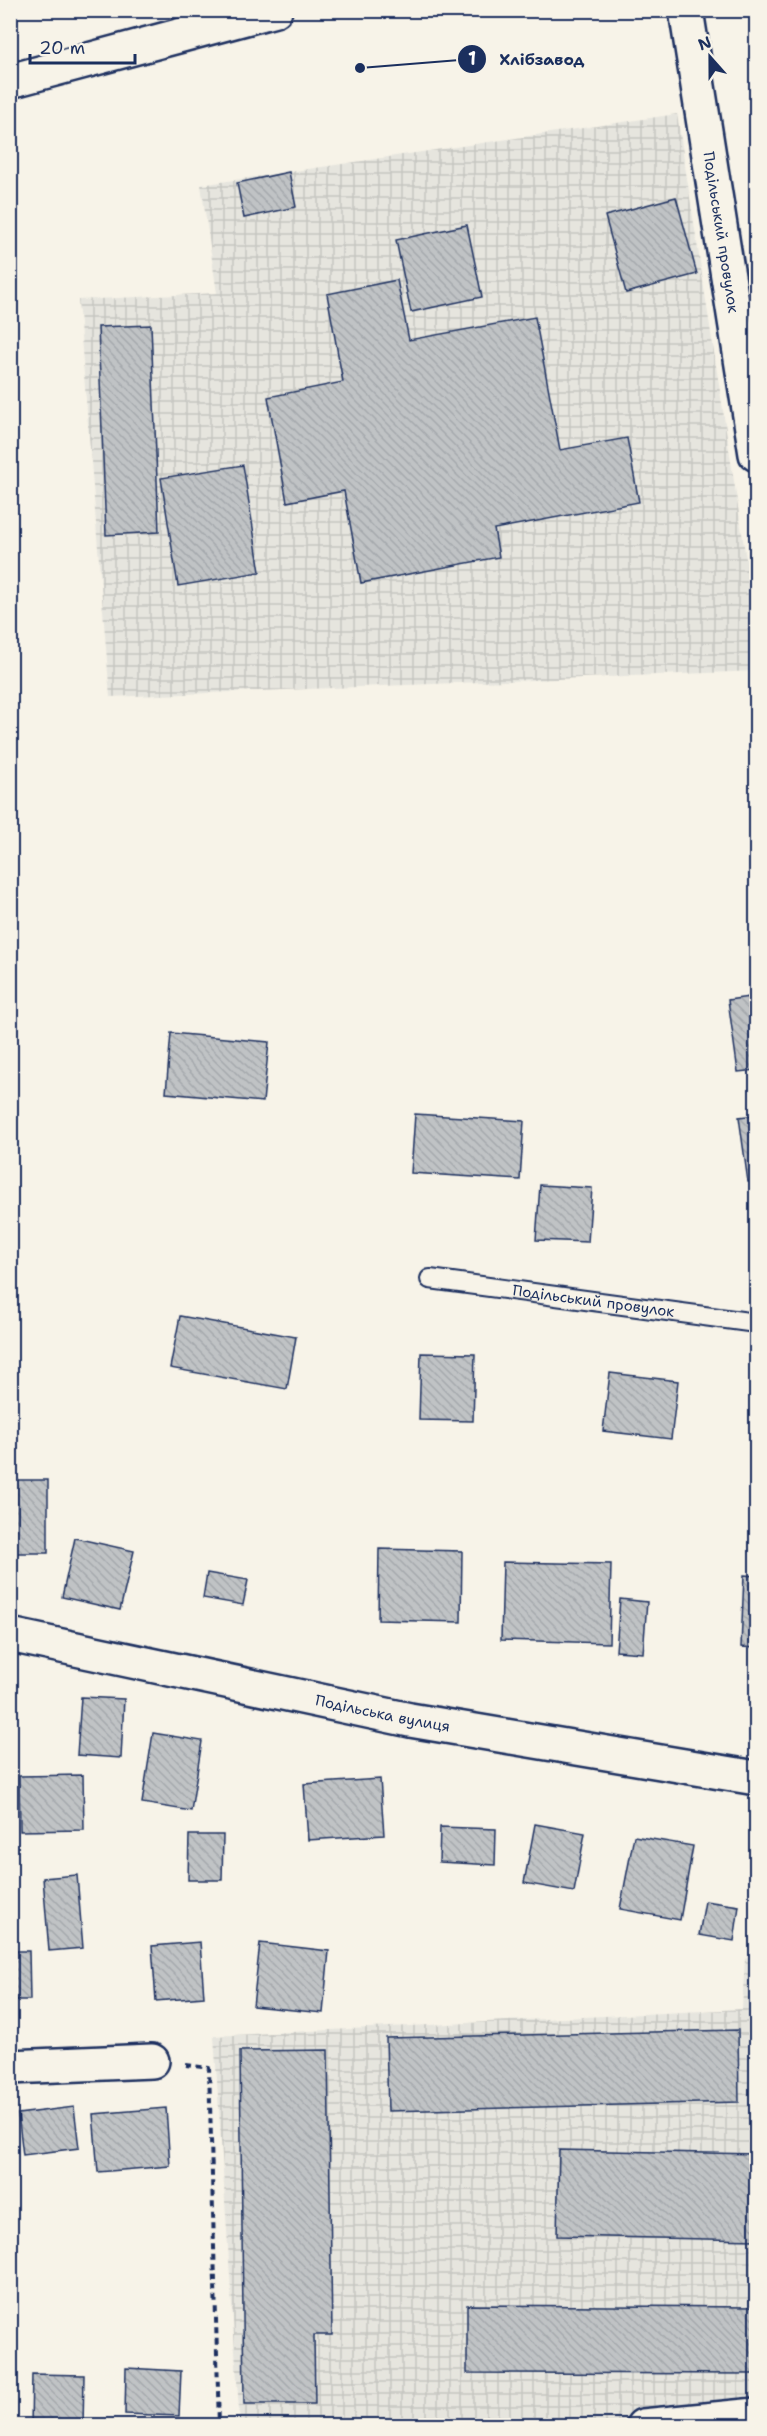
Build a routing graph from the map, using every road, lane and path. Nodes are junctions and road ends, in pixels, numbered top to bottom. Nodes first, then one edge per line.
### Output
1 (275, 10) edge
2 (686, 10) edge
3 (10, 81) edge
4 (756, 454) edge
5 (430, 1279) dead end
6 (756, 1323) edge
7 (10, 1635) edge
8 (756, 1778) edge
9 (152, 2061) joint
10 (10, 2067) edge
11 (756, 2415) edge
12 (219, 2426) edge
13 (643, 2426) edge

1 - 3 street
2 - 4 street, Подільський провулок
5 - 6 lane, Подільський провулок
7 - 8 street, Подільська вулиця
9 - 10 street
9 - 12 path
11 - 13 street

